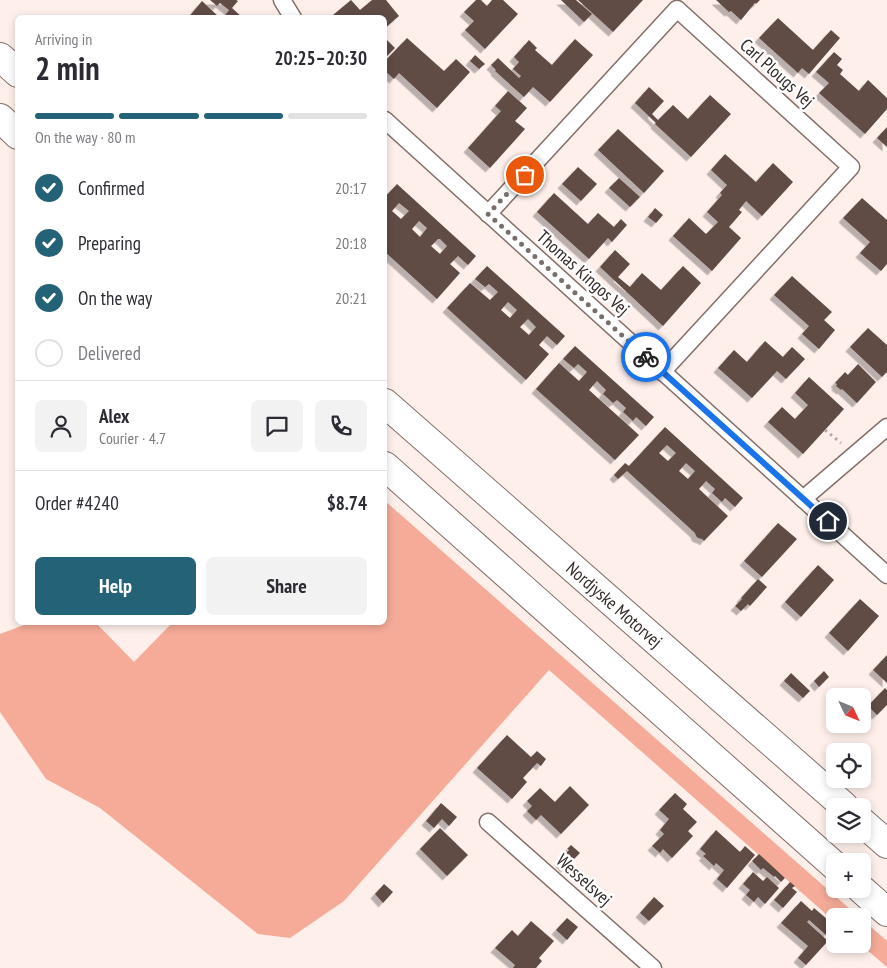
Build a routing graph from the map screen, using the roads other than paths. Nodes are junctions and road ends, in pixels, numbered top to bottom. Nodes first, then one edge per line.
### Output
1 (282, 0) edge
2 (291, 15) edge
3 (0, 57) edge
4 (15, 70) edge
5 (0, 120) edge
6 (387, 122) edge
7 (15, 133) edge
8 (488, 214) junction
9 (662, 372) junction
10 (387, 405) edge
11 (887, 427) edge
12 (387, 468) edge
13 (803, 499) junction
14 (887, 576) edge
15 (835, 798) edge
16 (488, 822) dead end
17 (871, 830) edge
18 (887, 844) edge
19 (826, 858) edge
20 (871, 898) edge
21 (887, 912) edge
22 (653, 968) edge

1 - 2 street
3 - 4 highway
5 - 7 highway
6 - 8 street, Thomas Kingos Vej
8 - 9 street, Thomas Kingos Vej
8 - 9 street, Carl Plougs Vej
9 - 13 street, Thomas Kingos Vej
10 - 15 highway, Nordjyske Motorvej
11 - 13 street
12 - 19 highway
13 - 14 street, Thomas Kingos Vej
16 - 22 street, Wesselsvej
17 - 18 highway
20 - 21 highway

